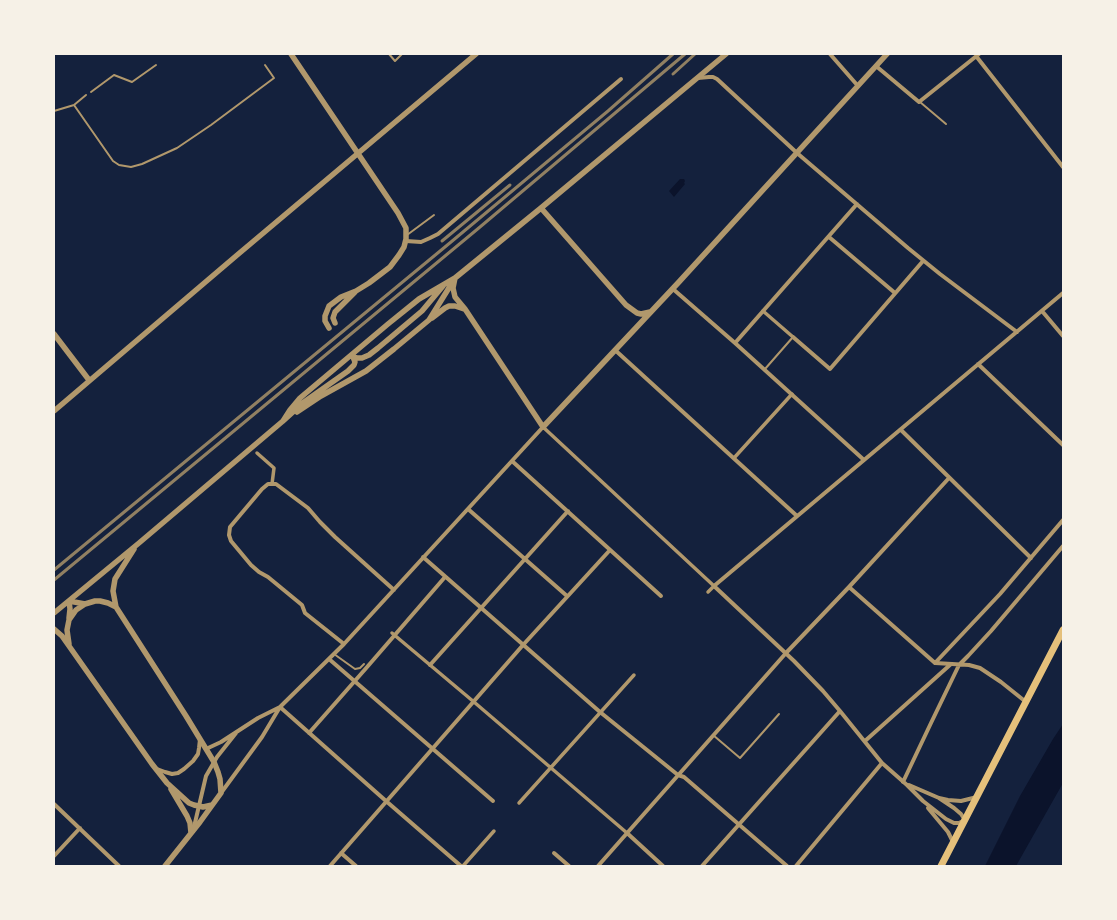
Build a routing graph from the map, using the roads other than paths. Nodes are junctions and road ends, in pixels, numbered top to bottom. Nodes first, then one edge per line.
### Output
1 (291, 54) edge
2 (389, 54) edge
3 (402, 54) edge
4 (726, 54) edge
5 (830, 54) edge
6 (887, 54) edge
7 (472, 55) edge
8 (977, 55) edge
9 (156, 65) dead end
10 (265, 65) dead end
11 (876, 66) junction
12 (696, 78) junction
13 (621, 80) dead end
14 (858, 86) junction
15 (91, 92) dead end
16 (86, 95) dead end
17 (919, 102) junction
18 (74, 105) junction
19 (54, 111) edge
20 (946, 124) dead end
21 (358, 153) junction
22 (797, 153) junction
23 (1063, 167) edge
24 (857, 204) junction
25 (541, 208) junction
26 (434, 215) dead end
27 (828, 237) junction
28 (406, 238) junction
29 (923, 261) junction
30 (455, 278) junction
31 (445, 284) junction
32 (673, 289) junction
33 (356, 291) junction
34 (1063, 292) edge
35 (895, 293) junction
36 (465, 309) junction
37 (763, 311) junction
38 (1042, 311) junction
39 (651, 312) junction
40 (429, 320) junction
41 (335, 323) dead end
42 (328, 328) dead end
43 (1017, 332) junction
44 (54, 334) edge
45 (1063, 336) edge
46 (793, 337) junction
47 (735, 343) junction
48 (615, 350) junction
49 (359, 352) dead end
50 (373, 352) junction
51 (978, 364) junction
52 (765, 369) junction
53 (89, 380) junction
54 (792, 394) junction
55 (54, 411) edge
56 (283, 421) junction
57 (543, 427) junction
58 (901, 430) junction
59 (1063, 445) edge
60 (257, 453) dead end
61 (734, 458) junction
62 (864, 460) junction
63 (512, 461) junction
64 (949, 478) junction
65 (272, 484) junction
66 (468, 508) junction
67 (568, 511) junction
68 (797, 516) junction
69 (1063, 520) edge
70 (139, 543) junction
71 (1063, 546) edge
72 (610, 550) junction
73 (423, 557) junction
74 (1031, 558) junction
75 (525, 559) junction
76 (445, 577) junction
77 (714, 586) junction
78 (849, 587) junction
79 (394, 590) junction
80 (708, 592) dead end
81 (567, 596) junction
82 (661, 596) dead end
83 (69, 601) junction
84 (85, 604) junction
85 (116, 607) junction
86 (481, 608) junction
87 (54, 613) edge
88 (69, 620) junction
89 (54, 629) edge
90 (1063, 630) edge
91 (393, 634) junction
92 (344, 644) junction
93 (69, 645) junction
94 (523, 645) junction
95 (786, 653) junction
96 (334, 654) junction
97 (329, 659) junction
98 (935, 663) junction
99 (364, 664) dead end
100 (951, 664) junction
101 (430, 665) junction
102 (958, 665) junction
103 (634, 675) dead end
104 (355, 681) junction
105 (474, 702) junction
106 (1026, 702) junction
107 (280, 707) junction
108 (840, 711) junction
109 (600, 712) junction
110 (779, 714) dead end
111 (309, 732) junction
112 (236, 733) junction
113 (713, 736) junction
114 (200, 738) junction
115 (865, 741) junction
116 (206, 749) junction
117 (432, 749) junction
118 (214, 762) junction
119 (882, 763) junction
120 (155, 767) junction
121 (550, 767) junction
122 (678, 776) junction
123 (903, 782) junction
124 (167, 783) junction
125 (907, 785) junction
126 (221, 793) junction
127 (977, 797) junction
128 (939, 798) junction
129 (386, 801) junction
130 (493, 801) dead end
131 (923, 801) junction
132 (214, 803) junction
133 (519, 803) dead end
134 (54, 804) edge
135 (199, 807) junction
136 (965, 820) junction
137 (739, 824) junction
138 (80, 828) junction
139 (494, 830) dead end
140 (192, 832) junction
141 (627, 833) junction
142 (953, 842) junction
143 (179, 849) junction
144 (341, 853) junction
145 (554, 853) dead end
146 (54, 856) edge
147 (119, 866) edge
148 (165, 866) edge
149 (170, 866) edge
150 (330, 866) edge
151 (356, 866) edge
152 (462, 866) edge
153 (569, 866) edge
154 (598, 866) edge
155 (663, 866) edge
156 (702, 866) edge
157 (787, 866) edge
158 (796, 866) edge
159 (941, 866) edge

1 - 21 street
2 - 3 lane
4 - 12 street
5 - 14 street
6 - 11 street
7 - 21 street
8 - 17 street
8 - 23 street
9 - 15 lane
10 - 18 lane
11 - 14 street
11 - 17 street
12 - 22 street
12 - 25 street
13 - 28 street
14 - 22 street
16 - 18 lane
17 - 20 lane
18 - 19 lane
21 - 28 street
21 - 53 street
22 - 24 street
22 - 32 street
24 - 27 street
24 - 29 street
25 - 30 street
25 - 39 street
26 - 28 lane
27 - 35 street
27 - 37 street
28 - 33 street
29 - 35 street
29 - 43 street
30 - 31 street
30 - 36 street
30 - 40 street
31 - 50 street
31 - 56 street
32 - 39 street
32 - 47 street
33 - 41 street
33 - 42 street
34 - 38 street
35 - 46 street
36 - 40 street
36 - 57 street
37 - 46 street
37 - 47 street
38 - 43 street
38 - 45 street
39 - 48 street
40 - 56 street
43 - 51 street
44 - 53 street
46 - 52 lane
47 - 52 street
48 - 57 street
48 - 61 street
49 - 50 street
50 - 56 street
51 - 58 street
51 - 59 street
52 - 54 street
53 - 55 street
54 - 61 street
54 - 62 street
56 - 70 street
57 - 63 street
57 - 77 street
58 - 62 street
58 - 64 street
60 - 65 street
61 - 68 street
62 - 68 street
63 - 66 street
63 - 67 street
64 - 74 street
64 - 78 street
65 - 79 street
65 - 92 street
66 - 73 street
66 - 75 street
67 - 72 street
67 - 75 street
68 - 77 street
69 - 74 street
70 - 83 street
70 - 85 street
71 - 102 street
72 - 81 street
72 - 82 street
73 - 76 street
73 - 79 street
74 - 98 street
75 - 81 street
75 - 86 street
76 - 86 street
76 - 91 street
77 - 80 street
77 - 95 street
78 - 95 street
78 - 98 street
79 - 92 street
81 - 94 street
83 - 84 street
83 - 87 street
83 - 88 street
84 - 85 street
84 - 88 street
85 - 114 street
86 - 94 street
86 - 101 street
88 - 93 street
89 - 93 street
90 - 106 main road
91 - 101 street
91 - 104 street
92 - 96 street
93 - 120 street
94 - 105 street
94 - 109 street
95 - 108 street
95 - 113 street
96 - 97 street
96 - 99 lane
97 - 104 street
97 - 107 street
98 - 100 street
100 - 102 street
100 - 115 street
101 - 105 street
102 - 106 street
102 - 123 street
103 - 109 street
104 - 111 street
104 - 117 street
105 - 117 street
105 - 121 street
106 - 127 main road
107 - 111 street
107 - 112 street
107 - 126 street
108 - 115 street
108 - 137 street
109 - 121 street
109 - 122 street
110 - 113 lane
111 - 129 street
112 - 116 street
112 - 118 street
113 - 122 street
114 - 116 street
114 - 120 street
115 - 119 street
116 - 118 street
117 - 129 street
117 - 130 street
118 - 126 street
118 - 135 street
119 - 123 street
119 - 158 street
120 - 124 street
121 - 133 street
121 - 141 street
122 - 137 street
122 - 141 street
123 - 125 street
124 - 135 street
124 - 140 street
125 - 128 street
125 - 131 street
126 - 132 street
127 - 128 street
127 - 136 main road
128 - 136 street
129 - 144 street
129 - 152 street
131 - 136 street
131 - 142 street
132 - 135 street
132 - 140 street
134 - 138 street
135 - 140 street
136 - 142 main road
137 - 156 street
137 - 157 street
138 - 146 street
138 - 147 street
139 - 152 street
140 - 143 street
141 - 154 street
141 - 155 street
142 - 159 main road
143 - 148 street
143 - 149 street
144 - 150 street
144 - 151 street
145 - 153 street

